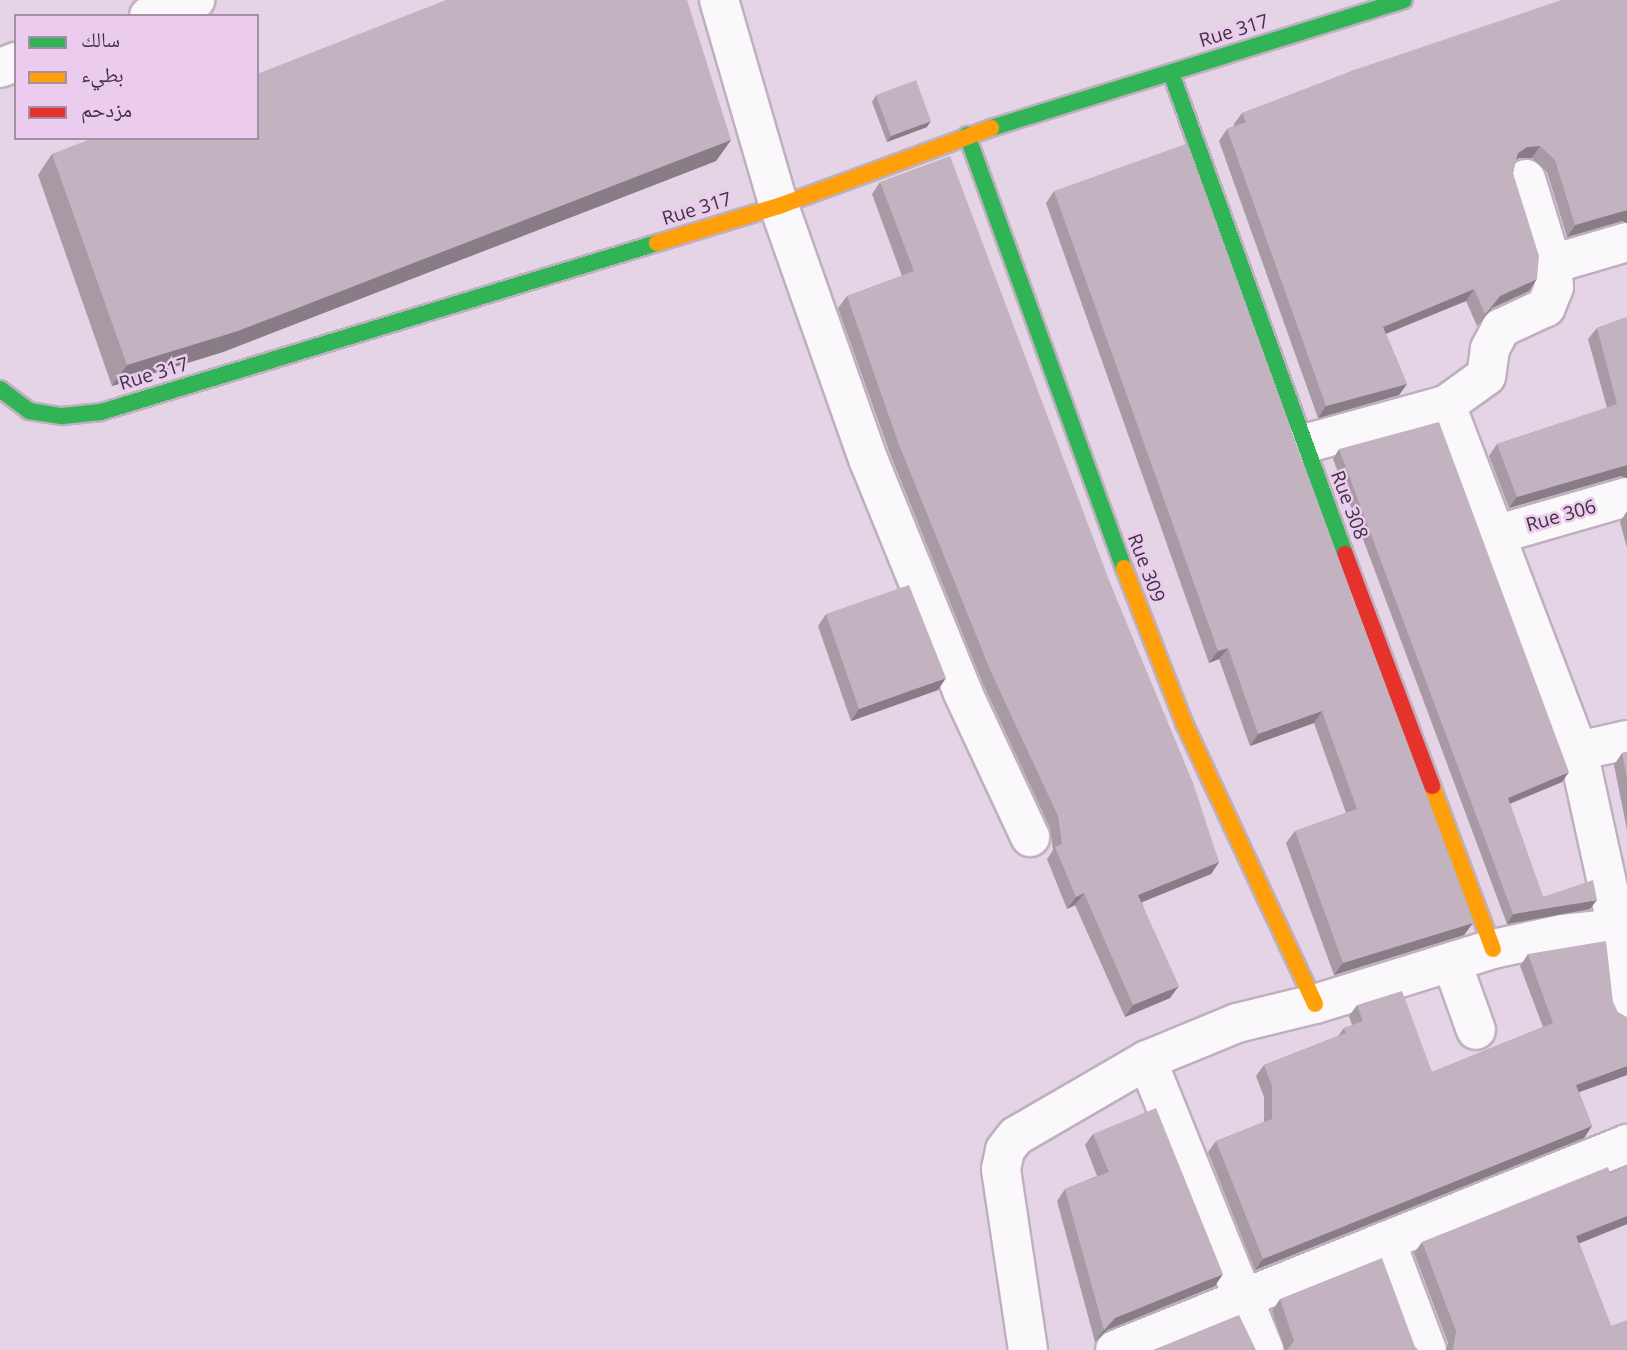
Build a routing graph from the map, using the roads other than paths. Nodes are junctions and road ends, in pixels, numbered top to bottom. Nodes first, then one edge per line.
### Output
1 (195, 0) edge
2 (719, 0) edge
3 (1404, 0) edge
4 (155, 14) edge
5 (1171, 73) junction
6 (967, 135) junction
7 (1526, 179) dead end
8 (779, 206) junction
9 (1627, 242) edge
10 (1552, 264) junction
11 (0, 389) edge
12 (1446, 405) junction
13 (1304, 444) junction
14 (1627, 497) edge
15 (1495, 535) junction
16 (1627, 740) edge
17 (1578, 751) junction
18 (1030, 837) dead end
19 (1622, 927) edge
20 (1493, 949) junction
21 (1452, 962) junction
22 (1315, 1004) junction
23 (1627, 1010) edge
24 (1476, 1030) dead end
25 (1147, 1060) junction
26 (1627, 1144) edge
27 (1386, 1241) junction
28 (1242, 1298) junction
29 (1028, 1350) edge
30 (1115, 1350) edge
31 (1265, 1350) edge
32 (1427, 1350) edge

1 - 4 street
2 - 8 street
3 - 5 street, Rue 317
5 - 6 street, Rue 317
5 - 13 street, Rue 308
6 - 8 street, Rue 317
6 - 22 street, Rue 309
7 - 10 street
8 - 11 street, Rue 317
8 - 18 street
9 - 10 street
10 - 12 street
12 - 13 street
12 - 15 street
13 - 20 street, Rue 308
14 - 15 street, Rue 306
15 - 17 street
16 - 17 street
17 - 19 street
19 - 20 street
19 - 23 street
20 - 21 street
21 - 22 street
21 - 24 street
22 - 25 street
25 - 28 street
25 - 29 street
26 - 27 street
27 - 28 street
27 - 32 street
28 - 30 street
28 - 31 street

